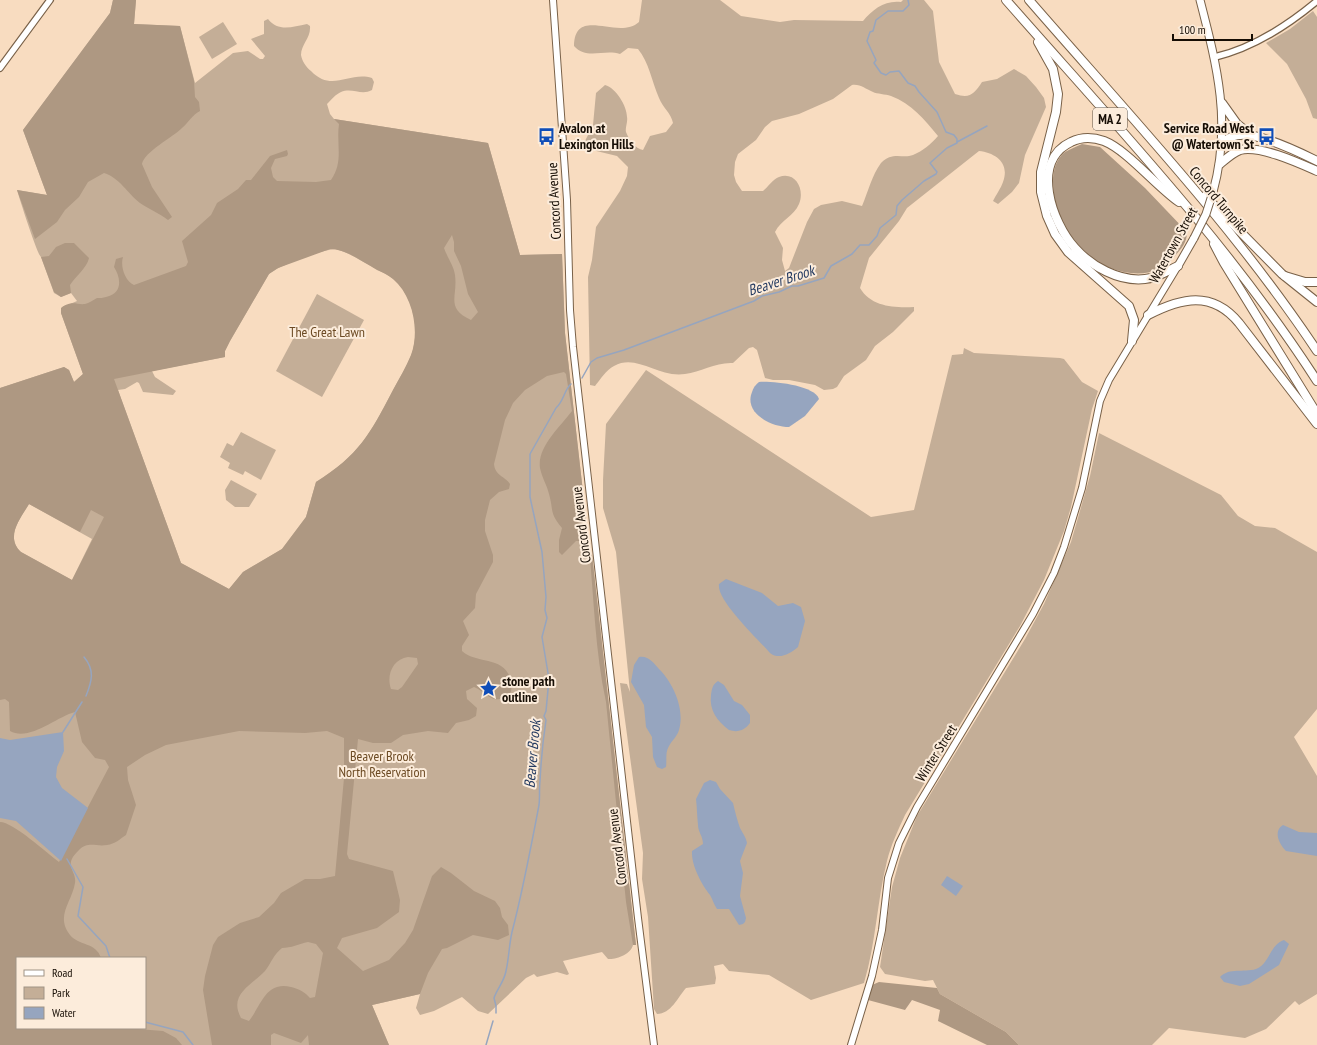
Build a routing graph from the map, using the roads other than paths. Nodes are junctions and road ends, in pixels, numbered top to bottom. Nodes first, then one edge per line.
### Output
1 (50, 0) edge
2 (553, 0) edge
3 (1006, 0) edge
4 (1029, 0) edge
5 (1200, 0) edge
6 (1317, 1) edge
7 (1028, 25) junction
8 (1215, 57) junction
9 (0, 68) edge
10 (1222, 103) junction
11 (1254, 137) junction
12 (1222, 142) junction
13 (1317, 161) edge
14 (1220, 164) junction
15 (1317, 171) edge
16 (1186, 181) junction
17 (1191, 212) junction
18 (1208, 231) junction
19 (1178, 266) junction
20 (1282, 275) junction
21 (1317, 282) edge
22 (1317, 302) edge
23 (1148, 315) junction
24 (1132, 342) junction
25 (1317, 351) edge
26 (1317, 381) edge
27 (1317, 414) edge
28 (1317, 424) edge
29 (1082, 488) joint
30 (654, 1045) edge
31 (851, 1045) edge

1 - 9 street
2 - 30 main road, Concord Avenue
3 - 7 highway, Concord Turnpike / MA 2
4 - 16 highway, Concord Turnpike / MA 2
5 - 8 main road, Watertown Street
6 - 8 street
7 - 17 highway, Concord Turnpike / MA 2
7 - 24 highway
8 - 10 main road, Watertown Street
10 - 11 highway
10 - 12 main road, Watertown Street
11 - 12 highway
11 - 13 highway
12 - 14 main road, Watertown Street
14 - 15 highway
14 - 19 main road, Watertown Street, bridge
16 - 20 highway
16 - 25 highway, Concord Turnpike / MA 2
17 - 18 highway, MA 2
17 - 19 highway
18 - 26 highway, Concord Turnpike / MA 2
18 - 27 highway
19 - 23 main road, Watertown Street
20 - 21 highway
20 - 22 highway
23 - 24 main road, Watertown Street
23 - 28 highway
24 - 29 main road, Watertown Street
29 - 31 main road, Winter Street

